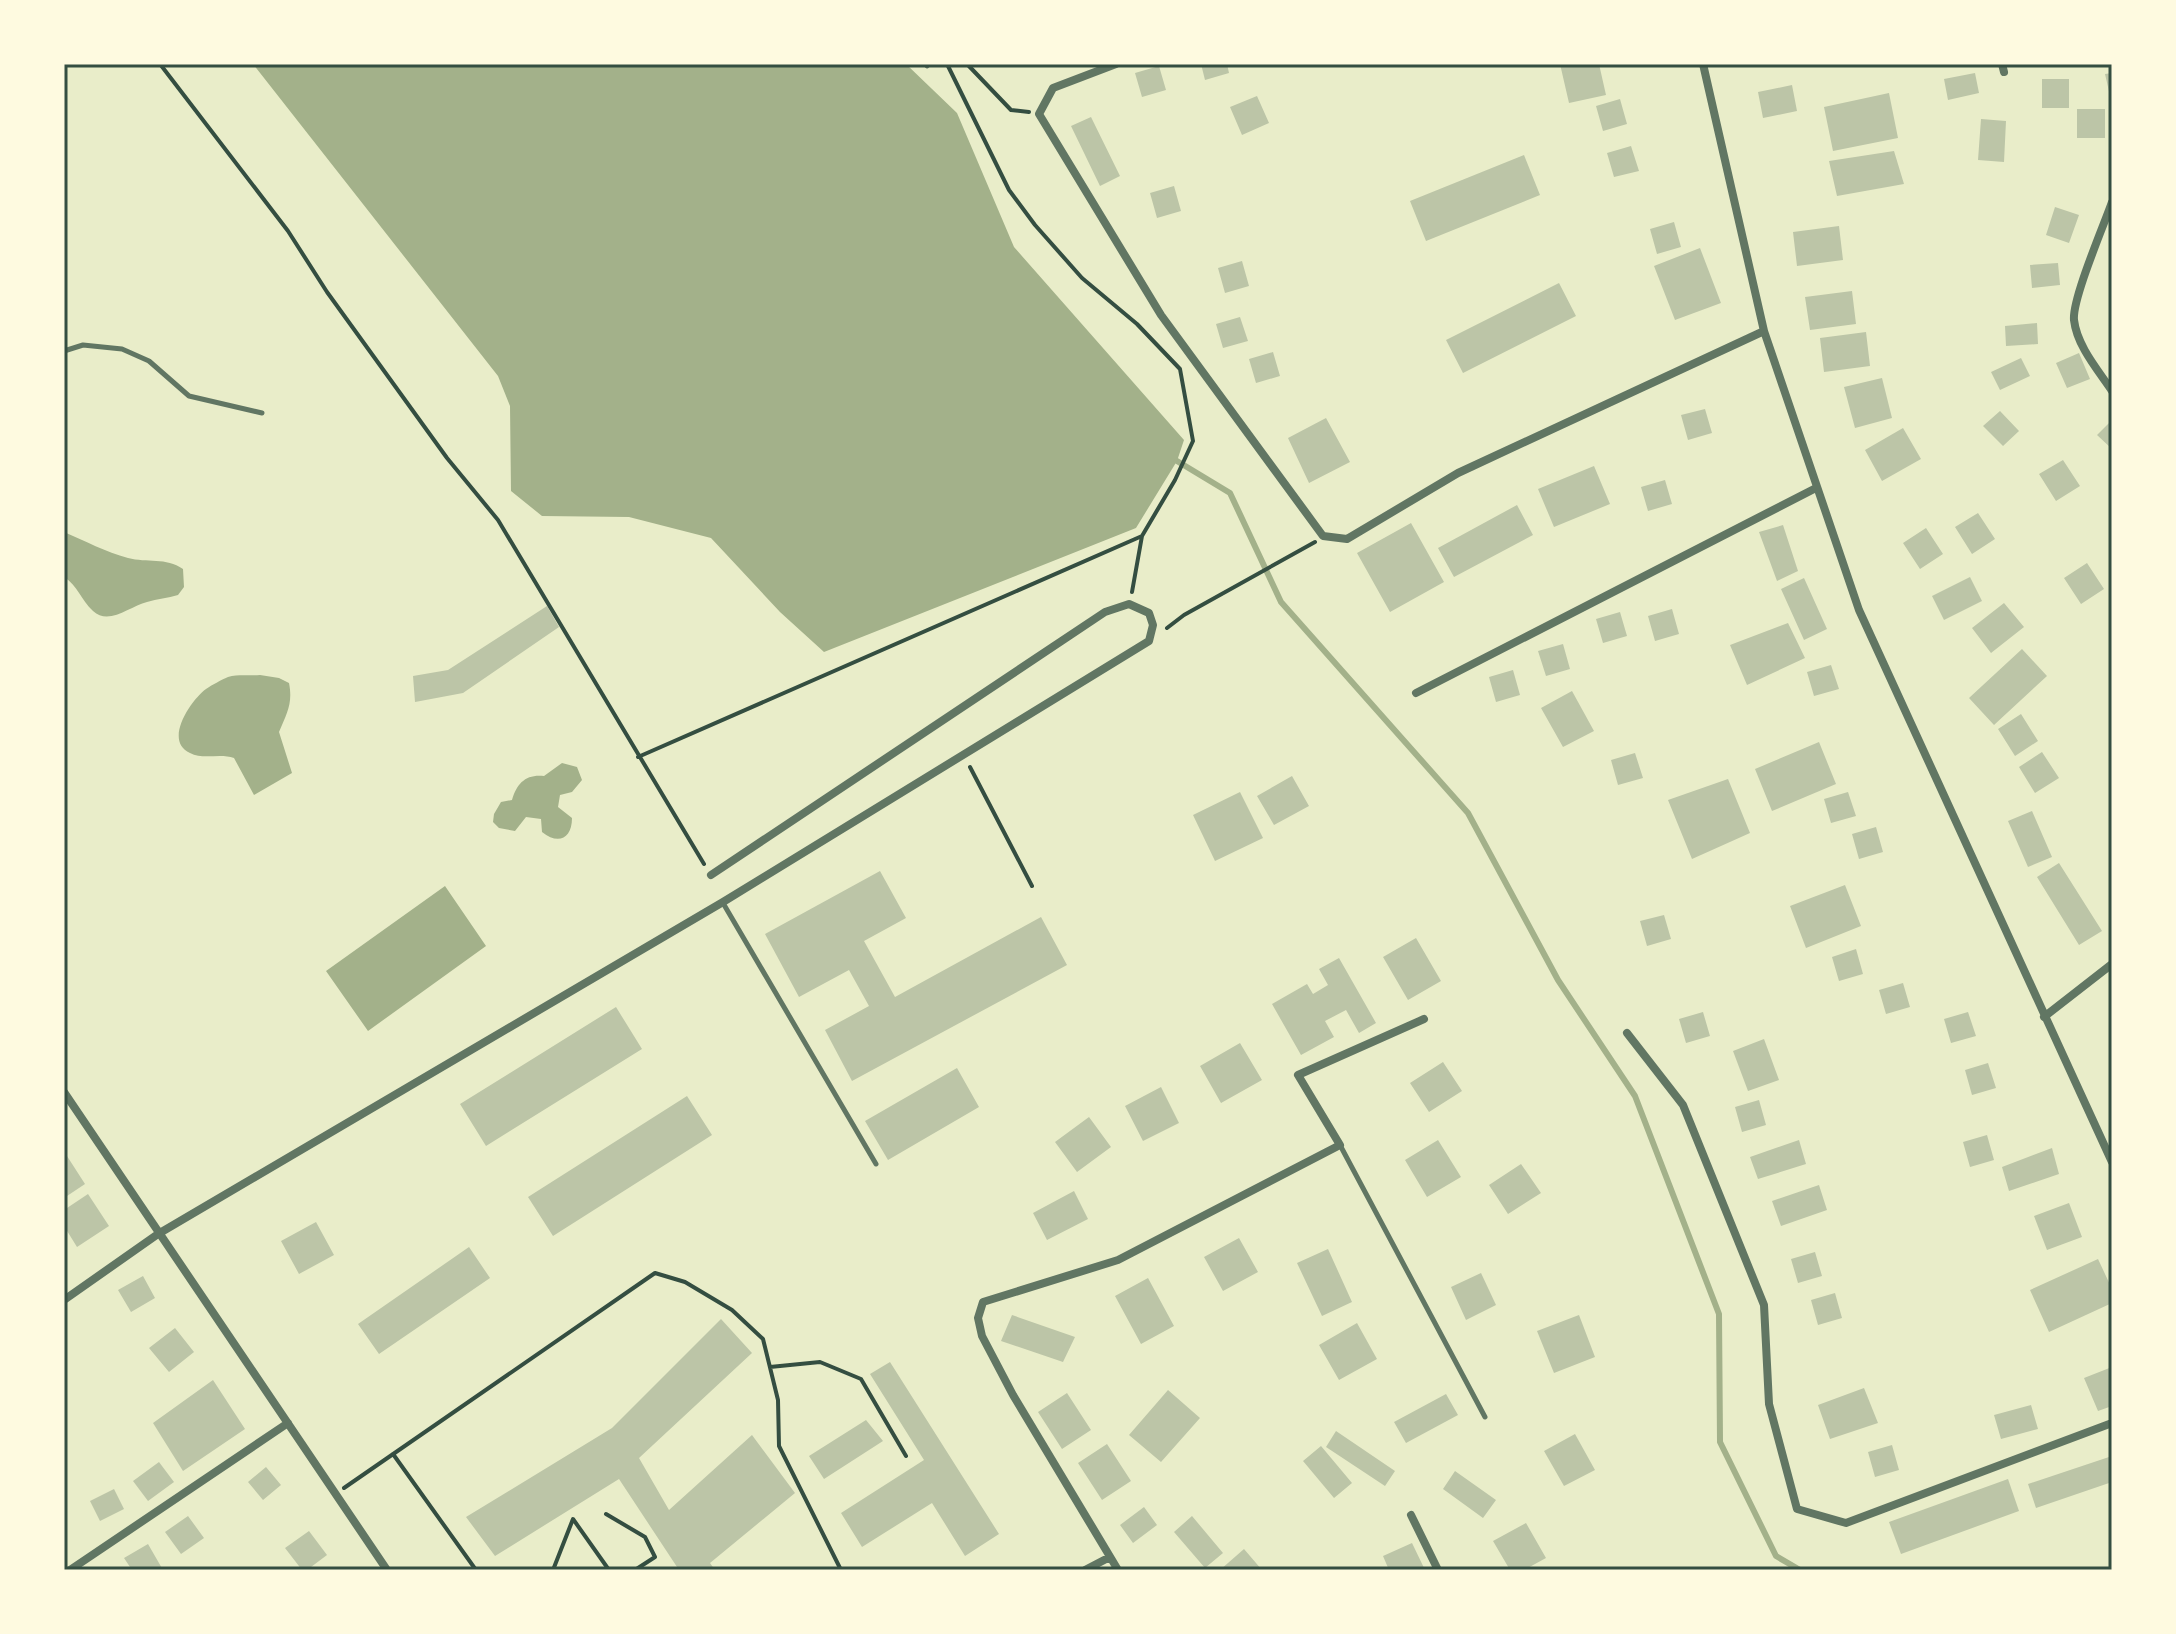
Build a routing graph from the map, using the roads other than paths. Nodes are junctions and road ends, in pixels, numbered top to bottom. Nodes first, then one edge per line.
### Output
1 (1116, 64) edge
2 (1703, 64) edge
3 (2112, 202) edge
4 (1764, 331) junction
5 (64, 351) edge
6 (2112, 391) edge
7 (262, 413) dead end
8 (1816, 488) junction
9 (1416, 693) dead end
10 (711, 875) road end
11 (723, 902) junction
12 (2112, 964) edge
13 (2044, 1017) junction
14 (1424, 1019) dead end
15 (1627, 1033) dead end
16 (64, 1092) edge
17 (1340, 1145) junction
18 (2112, 1162) edge
19 (876, 1164) dead end
20 (158, 1234) junction
21 (64, 1300) edge
22 (1485, 1417) dead end
23 (288, 1423) junction
24 (2112, 1423) edge
25 (1411, 1515) dead end
26 (1108, 1558) junction
27 (70, 1570) edge
28 (387, 1570) edge
29 (1085, 1570) edge
30 (1118, 1570) edge
31 (1438, 1570) edge

1 - 4 street
2 - 4 street
3 - 6 street
4 - 8 street
5 - 7 lane
8 - 9 street
8 - 13 street
10 - 11 street
11 - 19 lane
11 - 20 street
12 - 13 street
13 - 18 street
14 - 17 street
15 - 24 street
16 - 20 street
17 - 22 lane
17 - 26 street
20 - 21 street
20 - 23 street
23 - 27 street
23 - 28 street
25 - 31 street
26 - 29 street
26 - 30 street

